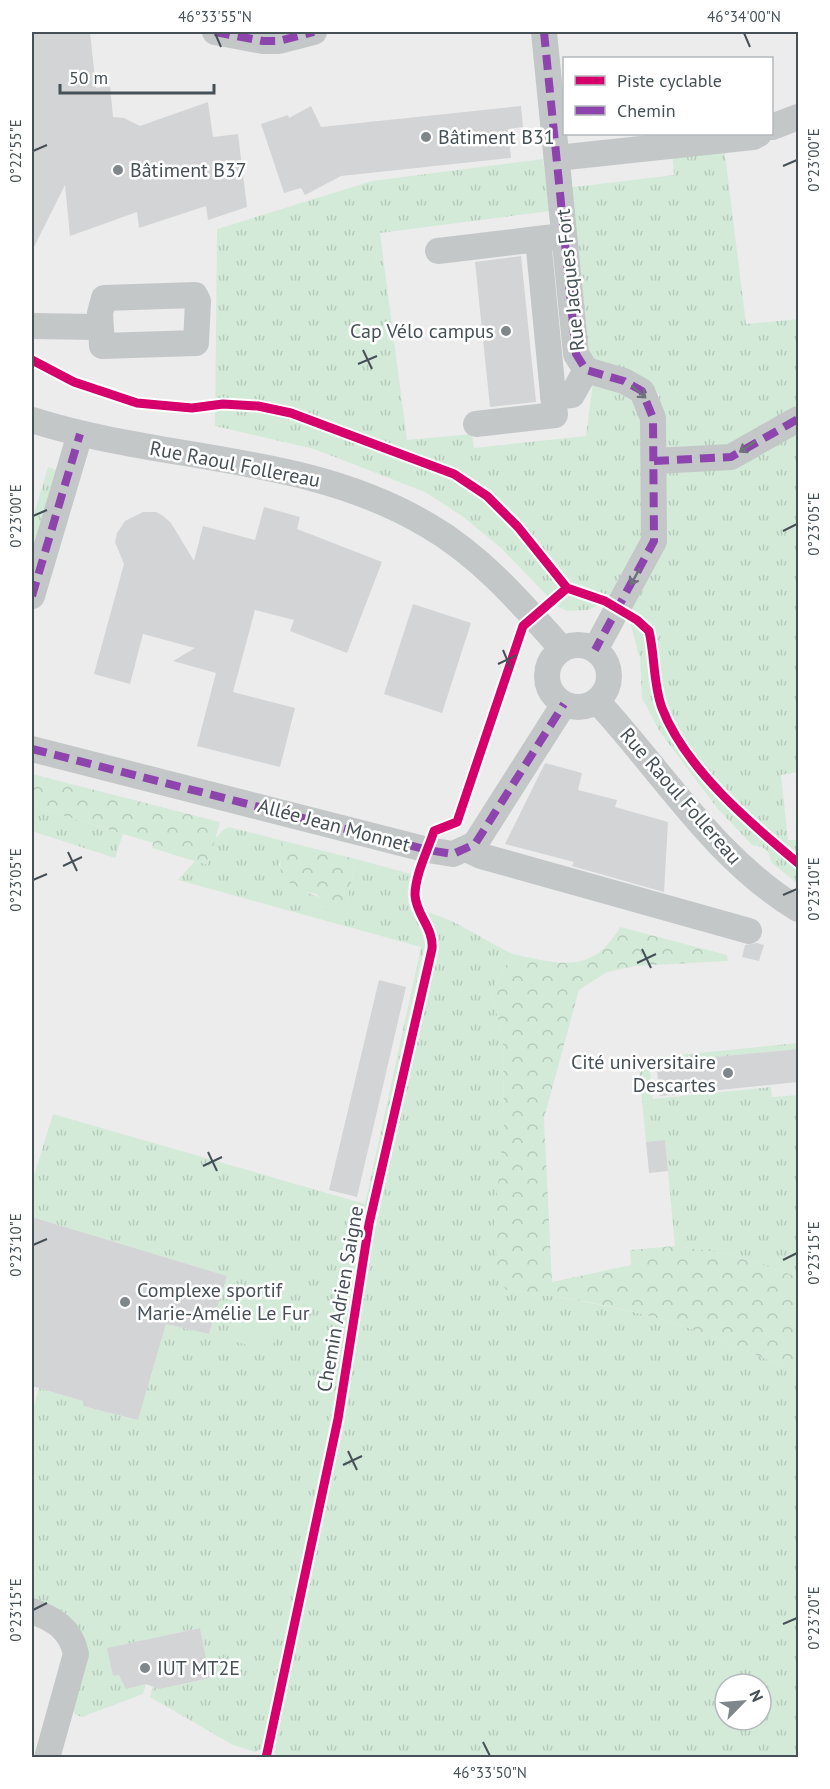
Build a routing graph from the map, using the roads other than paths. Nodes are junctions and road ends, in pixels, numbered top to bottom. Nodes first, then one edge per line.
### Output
1 (215, 32) edge
2 (314, 32) edge
3 (544, 32) edge
4 (798, 117) edge
5 (773, 126) edge
6 (757, 135) edge
7 (557, 158) junction
8 (564, 236) junction
9 (538, 239) junction
10 (438, 251) dead end
11 (32, 319) edge
12 (32, 326) edge
13 (586, 370) junction
14 (553, 397) junction
15 (798, 419) edge
16 (32, 420) edge
17 (476, 424) dead end
18 (80, 434) junction
19 (654, 461) junction
20 (38, 557) edge
21 (32, 596) edge
22 (562, 649) junction
23 (595, 650) junction
24 (597, 700) junction
25 (564, 704) junction
26 (32, 749) edge
27 (466, 849) junction
28 (798, 909) edge
29 (749, 931) dead end
30 (32, 1611) edge
31 (47, 1758) edge

1 - 2 street
3 - 7 street, Rue Jacques Fort
4 - 5 street
6 - 7 street
7 - 8 street, Rue Jacques Fort
8 - 9 street
8 - 13 street, Rue Jacques Fort
9 - 10 street
9 - 14 street
11 - 12 street
13 - 14 street
13 -> 19 street, Rue Jacques Fort
14 - 17 street
15 -> 19 street
16 - 18 street, Rue Raoul Follereau
18 - 20 street
18 - 22 street, Rue Raoul Follereau
19 -> 23 street, Rue Jacques Fort
20 - 21 street
22 - 23 street
22 - 25 street
23 - 24 street
24 - 25 street
24 - 28 street, Rue Raoul Follereau
25 - 27 street
26 - 27 street, Allée Jean Monnet
27 - 29 street
30 - 31 street

